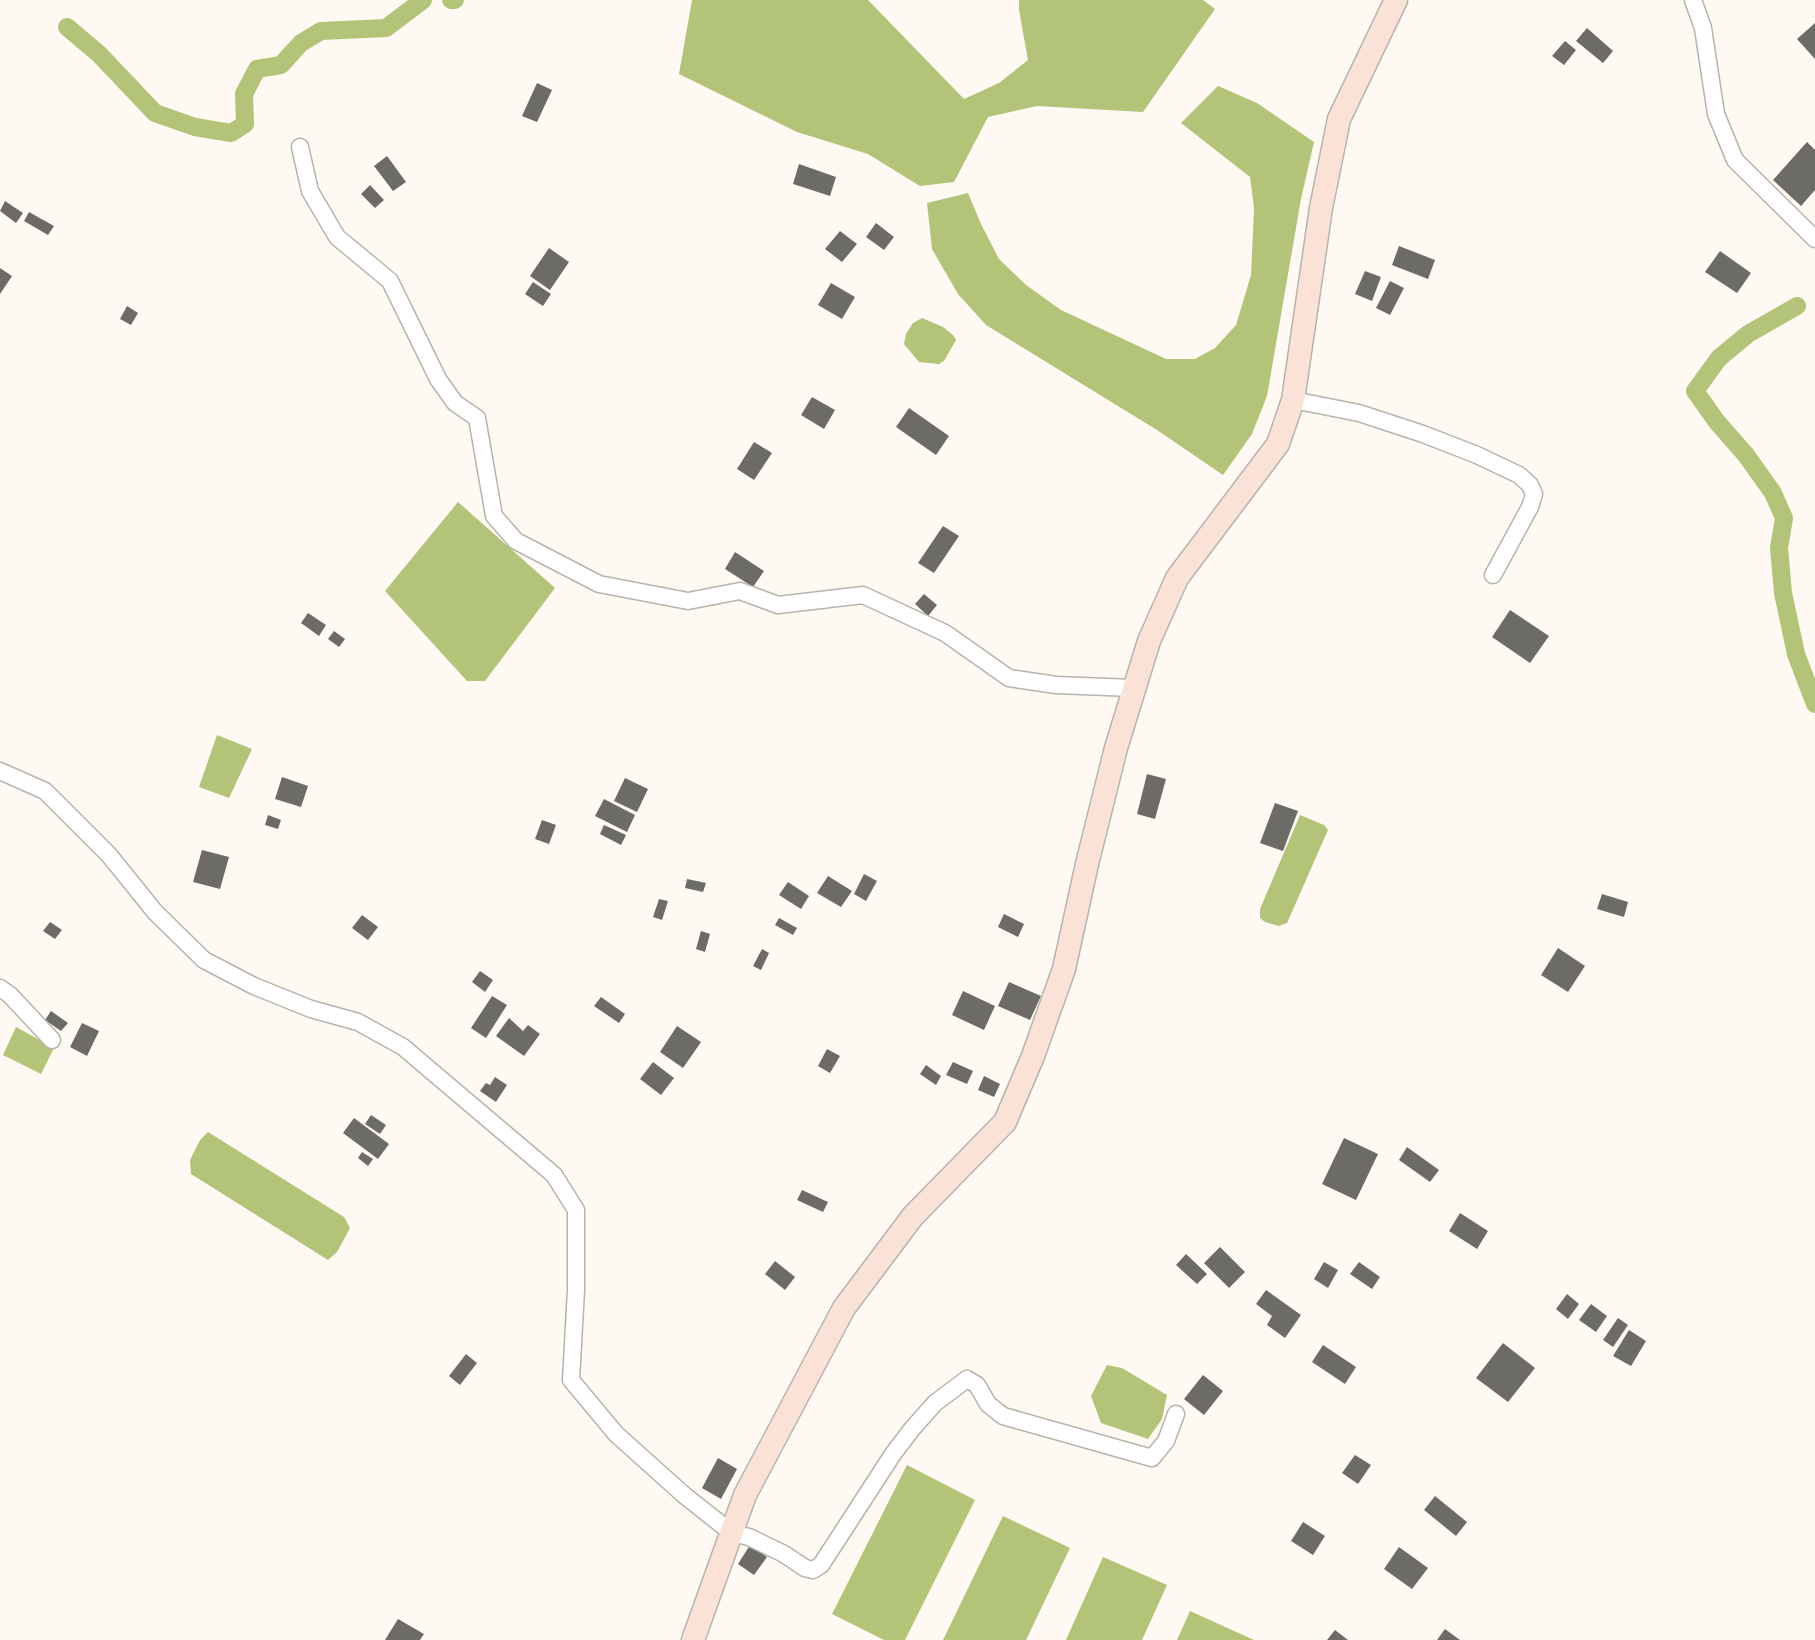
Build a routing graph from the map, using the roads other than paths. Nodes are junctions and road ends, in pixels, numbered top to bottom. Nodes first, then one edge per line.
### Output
1 (1396, 0) edge
2 (1693, 0) edge
3 (300, 147) dead end
4 (1815, 239) edge
5 (1293, 400) junction
6 (1493, 575) dead end
7 (1133, 688) junction
8 (0, 771) edge
9 (0, 988) edge
10 (52, 1040) dead end
11 (1176, 1414) dead end
12 (732, 1534) junction
13 (693, 1640) edge

1 - 5 street
2 - 4 street
3 - 7 street
5 - 6 street
5 - 7 street
7 - 12 street
8 - 12 street
9 - 10 street
11 - 12 street
12 - 13 street

